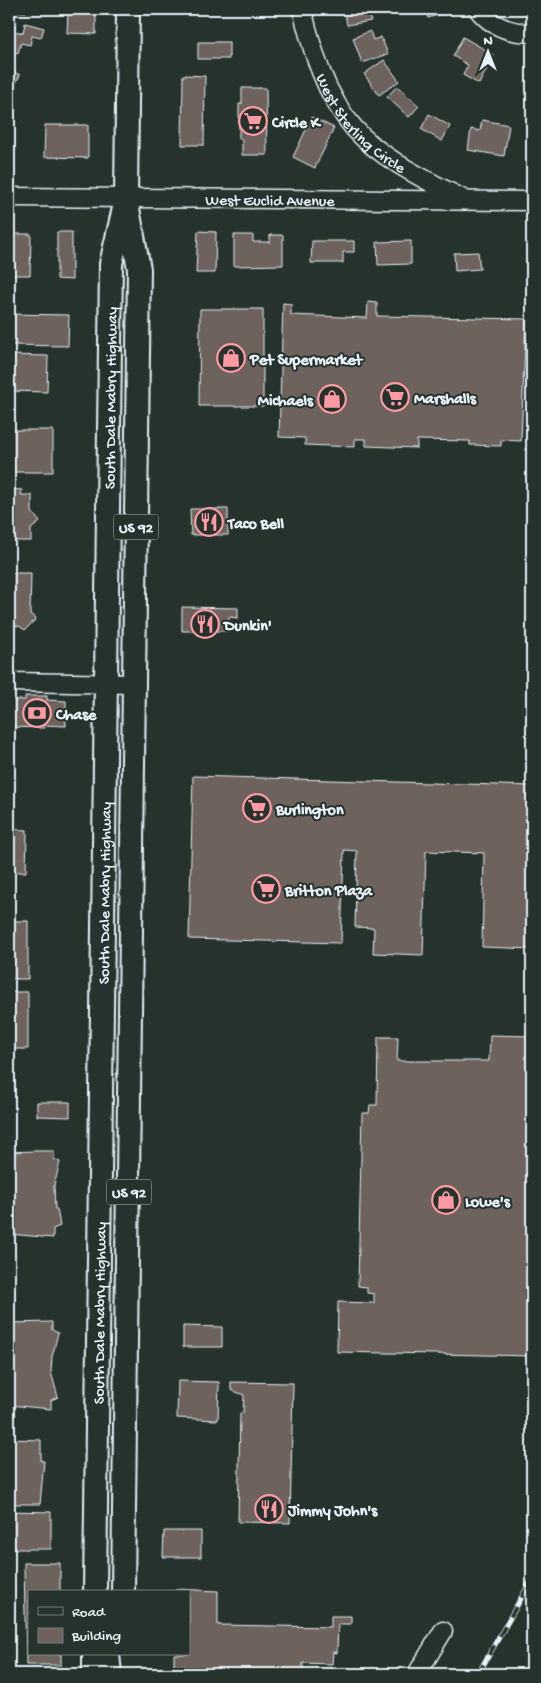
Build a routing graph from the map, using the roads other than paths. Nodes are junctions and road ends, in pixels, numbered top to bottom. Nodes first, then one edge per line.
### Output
1 (128, 9) edge
2 (302, 9) edge
3 (478, 9) edge
4 (532, 33) edge
5 (9, 197) edge
6 (126, 198) junction
7 (466, 200) junction
8 (532, 201) edge
9 (9, 682) edge
10 (106, 684) junction
11 (134, 684) junction
12 (104, 828) junction
13 (130, 955) junction
14 (99, 1266) junction
15 (128, 1266) junction
16 (95, 1555) junction
17 (95, 1590) edge
18 (102, 1590) edge
19 (123, 1590) edge
20 (443, 1630) dead end
21 (94, 1656) edge
22 (108, 1656) edge
23 (122, 1656) edge
24 (94, 1674) edge
25 (110, 1674) edge
26 (122, 1674) edge
27 (418, 1674) edge

1 - 6 main road, South Dale Mabry Highway / US 92
2 - 7 street, West Sterling Circle
3 - 4 street
5 - 6 street, West Euclid Avenue
6 - 7 street, West Euclid Avenue
6 - 10 main road, South Dale Mabry Highway / US 92
6 - 11 main road, South Dale Mabry Highway / US 92
7 - 8 street, West Euclid Avenue
9 - 10 street
10 - 11 street
10 - 12 main road, South Dale Mabry Highway / US 92
11 - 13 main road, South Dale Mabry Highway / US 92
12 - 13 main road
12 - 14 main road, South Dale Mabry Highway / US 92
13 - 15 main road, South Dale Mabry Highway / US 92
14 - 15 main road
14 - 16 main road, South Dale Mabry Highway / US 92
15 - 19 main road, South Dale Mabry Highway / US 92
16 - 17 main road, South Dale Mabry Highway / US 92
16 - 18 main road
20 - 27 street
21 - 24 main road
22 - 25 main road
23 - 26 main road

